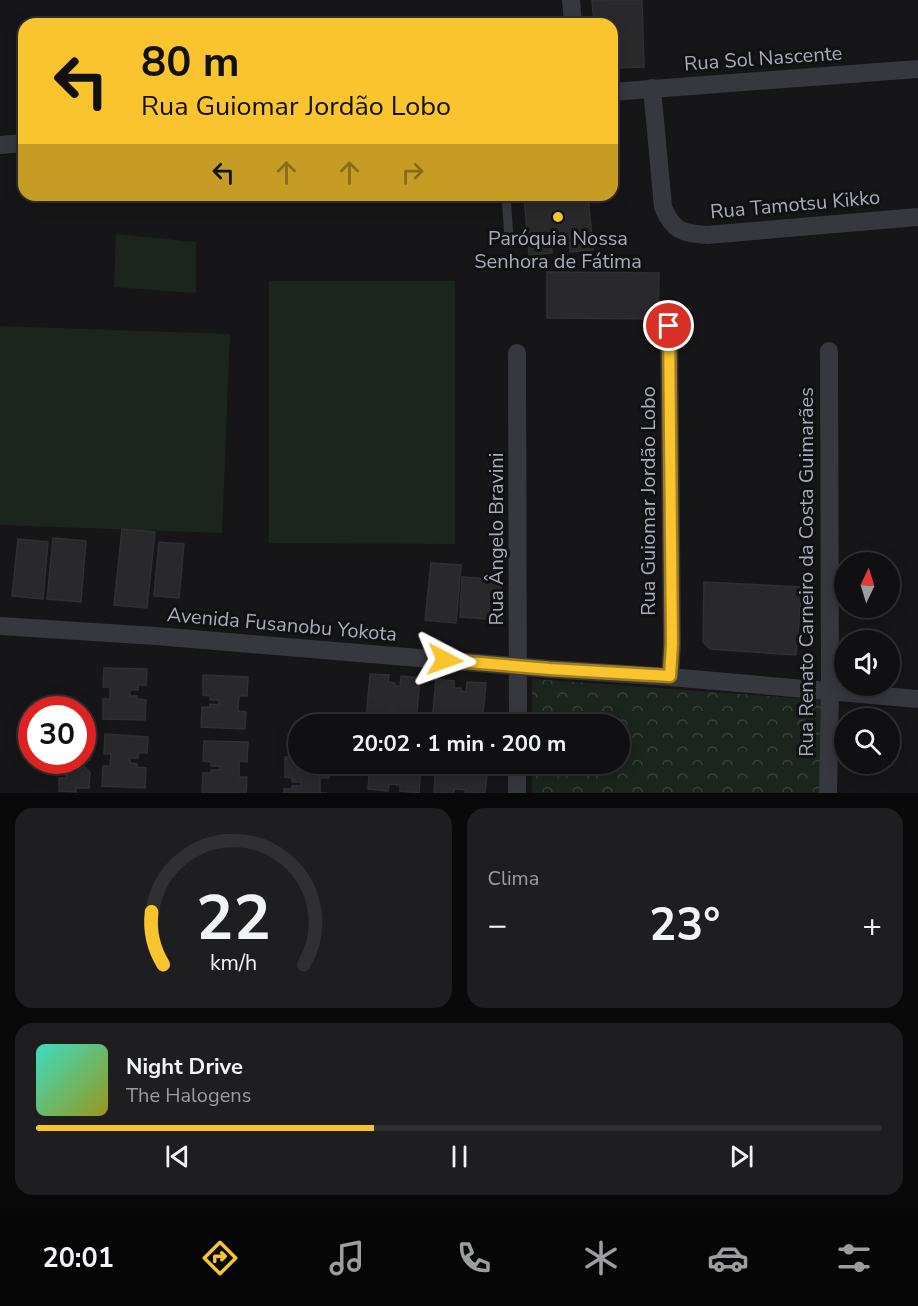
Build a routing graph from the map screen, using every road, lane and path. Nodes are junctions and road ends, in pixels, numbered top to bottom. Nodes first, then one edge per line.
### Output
1 (571, 0) edge
2 (572, 18) edge
3 (918, 69) edge
4 (652, 88) junction
5 (618, 91) edge
6 (18, 144) edge
7 (0, 145) edge
8 (506, 201) edge
9 (918, 217) edge
10 (509, 238) dead end
11 (669, 326) dead end
12 (829, 351) dead end
13 (517, 353) dead end
14 (0, 626) edge
15 (518, 666) junction
16 (670, 676) junction
17 (830, 692) junction
18 (918, 699) edge
19 (518, 714) edge
20 (518, 774) edge
21 (517, 793) edge
22 (828, 793) edge

1 - 2 street
3 - 4 street, Rua Sol Nascente
4 - 5 street, Rua Sol Nascente
4 - 9 street, Rua Tamotsu Kikko
6 - 7 street
8 - 10 lane
11 - 16 street, Rua Guiomar Jordão Lobo
12 - 17 street, Rua Renato Carneiro da Costa Guimarães
13 - 15 street, Rua Ângelo Bravini
14 - 15 street, Avenida Fusanobu Yokota
15 - 16 street, Avenida Fusanobu Yokota
15 - 19 street, Rua Ângelo Bravini
16 - 17 street, Avenida Fusanobu Yokota
17 - 18 street, Avenida Fusanobu Yokota
17 - 22 street, Rua Renato Carneiro da Costa Guimarães
20 - 21 street

